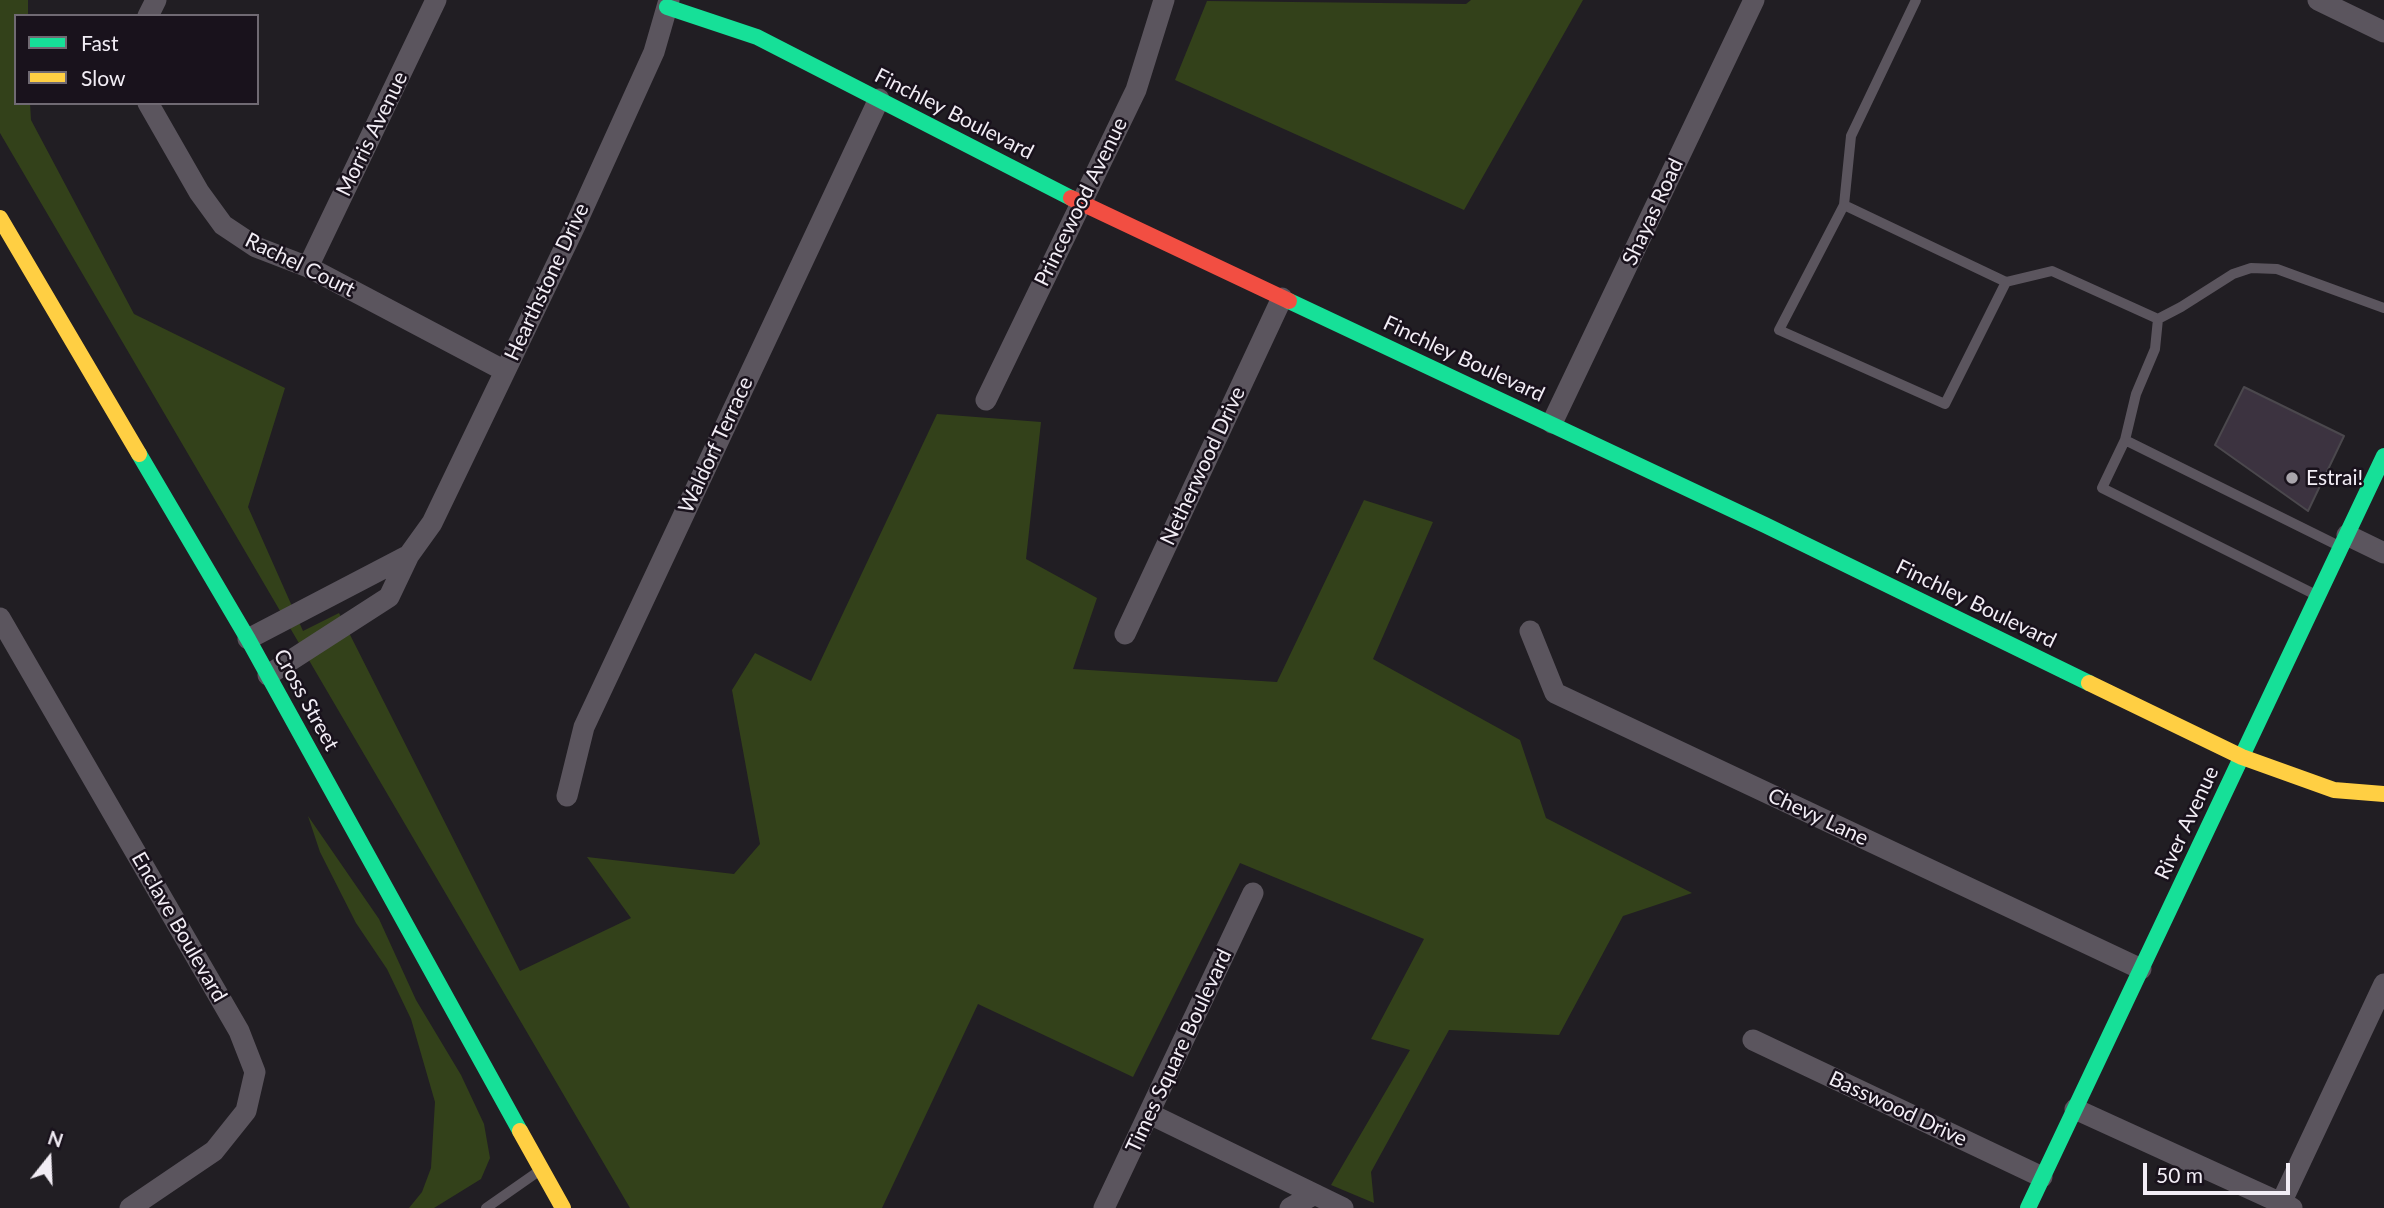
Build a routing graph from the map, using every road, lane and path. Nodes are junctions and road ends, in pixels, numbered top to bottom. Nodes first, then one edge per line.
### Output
1 (436, 0) edge
2 (1164, 0) edge
3 (1754, 0) edge
4 (1916, 0) edge
5 (2318, 0) edge
6 (668, 4) edge
7 (2362, 9) edge
8 (2384, 32) edge
9 (879, 99) junction
10 (149, 105) edge
11 (1080, 203) junction
12 (1844, 205) junction
13 (0, 218) edge
14 (308, 267) junction
15 (2006, 282) junction
16 (1282, 298) junction
17 (2384, 308) edge
18 (2158, 319) junction
19 (505, 371) junction
20 (986, 400) dead end
21 (1552, 423) junction
22 (2125, 440) junction
23 (2384, 456) edge
24 (2344, 541) junction
25 (2384, 553) edge
26 (409, 555) junction
27 (2318, 596) junction
28 (0, 618) edge
29 (1530, 631) dead end
30 (1125, 634) dead end
31 (248, 639) junction
32 (268, 675) junction
33 (2242, 757) junction
34 (2384, 794) edge
35 (567, 796) dead end
36 (1253, 893) dead end
37 (2141, 970) junction
38 (2384, 984) edge
39 (1753, 1040) dead end
40 (2075, 1109) junction
41 (1150, 1114) junction
42 (541, 1170) junction
43 (2042, 1177) junction
44 (1315, 1194) junction
45 (2286, 1205) edge
46 (130, 1208) edge
47 (486, 1208) edge
48 (563, 1208) edge
49 (1104, 1208) edge
50 (1290, 1208) edge
51 (1343, 1208) edge
52 (2028, 1208) edge

1 - 14 street, Morris Avenue
2 - 11 street, Princewood Avenue
3 - 21 street, Shayas Road
4 - 12 lane
5 - 7 street
6 - 9 main road, Finchley Boulevard
6 - 19 street, Hearthstone Drive
7 - 8 street
9 - 11 main road, Finchley Boulevard
9 - 35 street, Waldorf Terrace
10 - 14 street, Rachel Court
11 - 16 main road, Finchley Boulevard
11 - 20 street, Princewood Avenue
12 - 15 lane
12 - 15 lane
13 - 31 main road, Cross Street
14 - 19 street, Rachel Court
15 - 18 lane
16 - 21 main road, Finchley Boulevard
16 - 30 street, Netherwood Drive
17 - 18 lane
18 - 22 lane
19 - 26 street, Hearthstone Drive
21 - 33 main road, Finchley Boulevard
22 - 24 lane
22 - 27 lane
23 - 24 main road, River Avenue
24 - 25 street
24 - 27 main road, River Avenue
26 - 31 street, Hearthstone Drive
26 - 32 street, Hearthstone Drive
27 - 33 main road, River Avenue
28 - 46 street, Enclave Boulevard
29 - 37 street, Chevy Lane
31 - 32 main road, Cross Street
32 - 42 main road, Cross Street
33 - 34 main road, Finchley Boulevard
33 - 37 main road, River Avenue
36 - 41 street, Times Square Boulevard
37 - 40 main road, River Avenue
38 - 45 street
39 - 43 street, Basswood Drive
40 - 43 main road, River Avenue
40 - 45 street
41 - 44 street
41 - 49 street, Times Square Boulevard
42 - 47 lane
42 - 48 main road, Cross Street
43 - 52 main road, River Avenue
44 - 50 street
44 - 51 street

